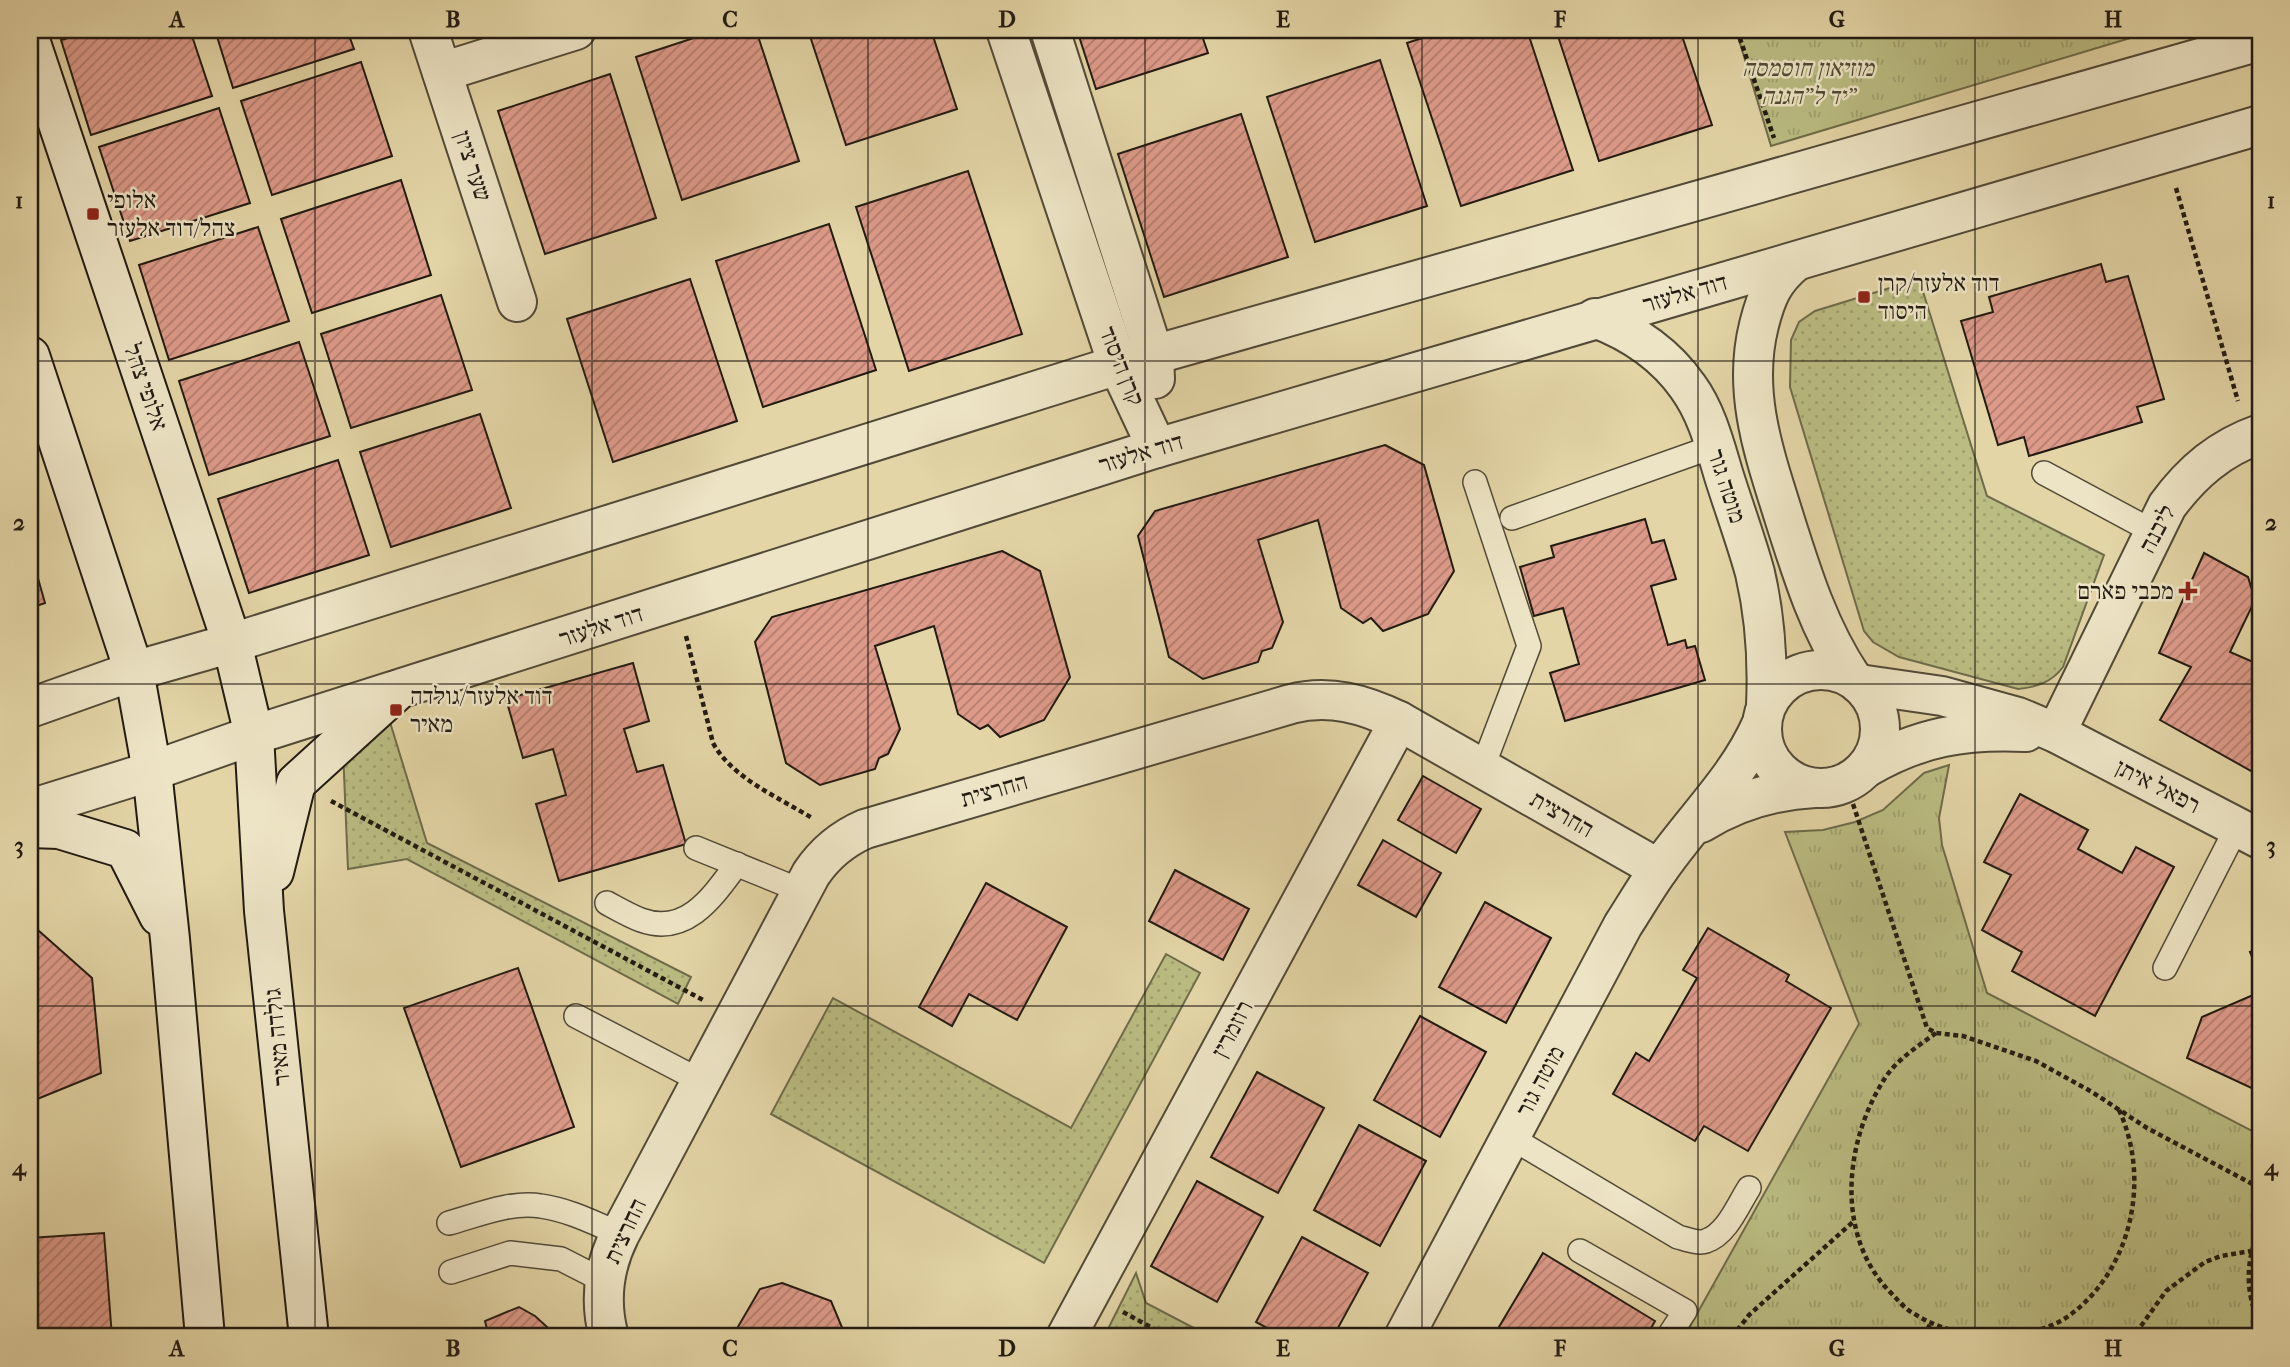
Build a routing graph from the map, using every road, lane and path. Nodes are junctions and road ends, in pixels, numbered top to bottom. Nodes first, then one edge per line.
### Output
1 (428, 30) edge
2 (576, 30) edge
3 (1006, 30) edge
4 (1050, 30) edge
5 (1737, 30) edge
6 (30, 40) edge
7 (2260, 41) edge
8 (442, 72) junction
9 (2260, 125) edge
10 (2166, 153) junction
11 (1787, 177) junction
12 (1795, 262) junction
13 (517, 302) dead end
14 (1595, 318) junction
15 (1154, 355) junction
16 (30, 356) edge
17 (1118, 365) junction
18 (2254, 436) edge
19 (1715, 446) junction
20 (1157, 448) junction
21 (2044, 473) dead end
22 (1475, 482) dead end
23 (1512, 518) dead end
24 (2154, 532) junction
25 (678, 601) junction
26 (232, 643) junction
27 (134, 671) junction
28 (1856, 681) junction
29 (397, 691) junction
30 (30, 708) edge
31 (1764, 714) junction
32 (1399, 721) junction
33 (2056, 733) junction
34 (254, 735) junction
35 (1482, 769) junction
36 (152, 771) junction
37 (1842, 779) junction
38 (296, 783) junction
39 (30, 809) edge
40 (30, 828) edge
41 (1688, 832) junction
42 (2249, 833) edge
43 (845, 839) junction
44 (696, 848) dead end
45 (737, 864) junction
46 (1659, 869) junction
47 (802, 891) junction
48 (607, 903) dead end
49 (264, 911) junction
50 (170, 939) junction
51 (2165, 968) dead end
52 (576, 1016) dead end
53 (735, 1017) junction
54 (1936, 1033) junction
55 (701, 1081) junction
56 (2119, 1110) junction
57 (1510, 1137) junction
58 (1749, 1188) dead end
59 (2260, 1188) edge
60 (1854, 1220) junction
61 (449, 1223) dead end
62 (2260, 1229) edge
63 (620, 1234) junction
64 (1580, 1251) dead end
65 (2251, 1251) junction
66 (451, 1272) dead end
67 (604, 1281) junction
68 (1089, 1293) junction
69 (1931, 1322) junction
70 (2260, 1324) edge
71 (205, 1337) edge
72 (309, 1337) edge
73 (609, 1337) edge
74 (1066, 1337) edge
75 (1169, 1337) edge
76 (1404, 1337) edge
77 (1668, 1337) edge
78 (1732, 1337) edge
79 (1924, 1337) edge
80 (1983, 1337) edge
81 (1998, 1337) edge
82 (2128, 1337) edge

1 - 8 street, שער ציון
2 - 8 street
3 - 17 street, קרן היסוד
4 - 15 street, קרן היסוד
5 - 11 path
6 - 26 street, אלופי צהל
7 - 11 street
8 - 13 street, שער ציון
9 - 10 street, דוד אלעזר
10 - 12 street, דוד אלעזר
10 - 18 path
11 - 15 street
12 - 14 street, דוד אלעזר
12 - 28 street, מוטה גור
14 - 19 street, מוטה גור
14 - 20 street, דוד אלעזר
15 - 17 street
15 - 20 street, קרן היסוד
16 - 27 street
17 - 20 street, קרן היסוד
17 - 26 street
18 - 24 street, ליבנה
19 - 23 lane
19 - 31 street, מוטה גור
20 - 25 street, דוד אלעזר
21 - 24 lane
22 - 35 lane
24 - 33 street, ליבנה
25 - 29 street, דוד אלעזר
25 - 43 path
26 - 27 street
26 - 34 street, אלופי צהל
27 - 30 street
27 - 36 street
28 - 31 street
28 - 33 street, רפאל איתן
28 - 37 street
29 - 34 street, דוד אלעזר
29 - 38 street
31 - 37 street
31 - 41 street, מוטה גור
32 - 35 street, החרצית
32 - 43 street, החרצית
32 - 68 street, רוזמרין
33 - 37 street, רפאל איתן
33 - 42 street, רפאל איתן
34 - 36 street, דוד אלעזר
34 - 49 street, גולדה מאיר
35 - 46 street, החרצית
36 - 39 street, דוד אלעזר
36 - 50 street
37 - 41 street, מוטה גור
37 - 54 path
38 - 49 street
38 - 53 path
40 - 50 street
41 - 46 street, מוטה גור
42 - 51 lane
43 - 47 street, החרצית
44 - 45 lane
45 - 47 lane
45 - 48 lane
46 - 57 street, מוטה גור
47 - 53 street, החרצית
49 - 72 street, גולדה מאיר
50 - 71 street
52 - 55 lane
53 - 55 street, החרצית
54 - 56 path
54 - 60 path
55 - 63 street, החרצית
56 - 59 path
56 - 81 path
57 - 58 lane
57 - 76 street, מוטה גור
60 - 69 path
60 - 78 path
61 - 63 lane
62 - 65 path
63 - 67 street, החרצית
64 - 77 lane
65 - 70 path
65 - 82 path
66 - 67 lane
67 - 73 street, החרצית
68 - 74 street, רוזמרין
68 - 75 path
69 - 79 path
69 - 80 path

